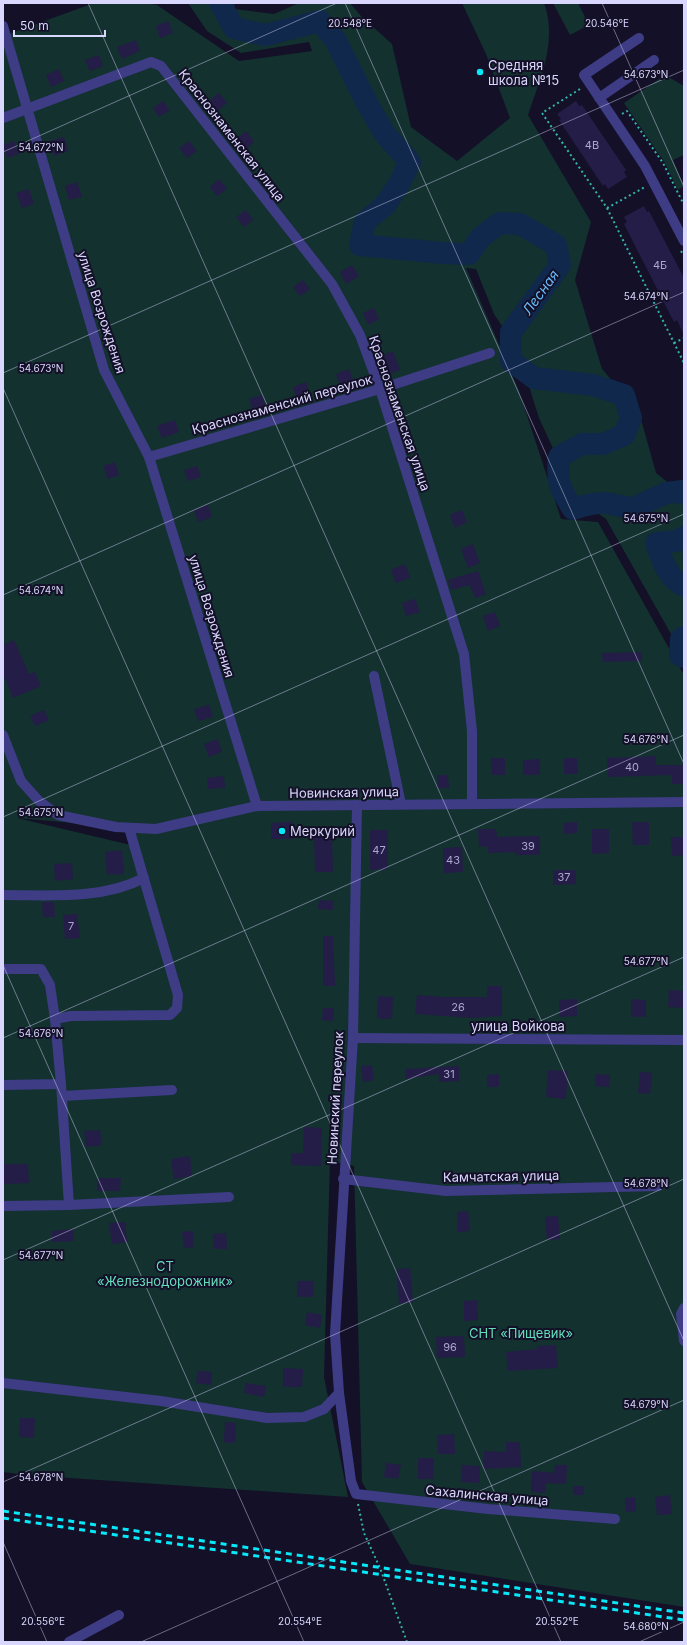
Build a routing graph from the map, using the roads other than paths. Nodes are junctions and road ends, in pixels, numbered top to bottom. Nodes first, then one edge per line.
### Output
1 (3, 26) edge
2 (639, 38) dead end
3 (654, 60) dead end
4 (599, 98) junction
5 (28, 108) junction
6 (3, 118) edge
7 (684, 241) edge
8 (490, 353) dead end
9 (380, 388) junction
10 (150, 457) junction
11 (374, 676) dead end
12 (3, 736) edge
13 (684, 802) edge
14 (401, 804) junction
15 (472, 804) junction
16 (357, 805) junction
17 (257, 806) junction
18 (129, 828) junction
19 (144, 878) junction
20 (3, 896) edge
21 (3, 969) edge
22 (55, 1019) junction
23 (353, 1038) junction
24 (684, 1040) edge
25 (61, 1084) junction
26 (3, 1085) edge
27 (172, 1090) dead end
28 (62, 1096) junction
29 (343, 1180) junction
30 (658, 1186) dead end
31 (230, 1196) dead end
32 (69, 1205) junction
33 (3, 1206) edge
34 (684, 1308) edge
35 (684, 1341) edge
36 (3, 1382) edge
37 (339, 1393) junction
38 (356, 1494) joint
39 (615, 1519) dead end
40 (119, 1615) dead end
41 (69, 1642) edge

1 - 5 street, улица Возрождения
2 - 4 street
3 - 4 street
4 - 7 street
5 - 6 street
5 - 9 street, Краснознаменская улица
5 - 10 street, улица Возрождения
8 - 9 street, Краснознаменский переулок
9 - 10 street, Краснознаменский переулок
9 - 15 street, Краснознаменская улица
10 - 17 street, улица Возрождения
11 - 14 street
12 - 18 street, Новинская улица
13 - 15 street, Новинская улица
14 - 15 street, Новинская улица
14 - 16 street, Новинская улица
16 - 17 street, Новинская улица
16 - 23 street, Новинский переулок
17 - 18 street, Новинская улица
18 - 19 street
19 - 20 street
19 - 22 street
21 - 22 street
22 - 25 street
23 - 24 street, улица Войкова
23 - 29 street, Новинский переулок
25 - 26 street
25 - 28 street
27 - 28 street
28 - 32 street
29 - 30 street, Камчатская улица
29 - 37 street, Новинский переулок
31 - 32 street
32 - 33 street
34 - 35 street
36 - 37 street
37 - 38 street, Новинский переулок
38 - 39 street, Сахалинская улица
40 - 41 street

